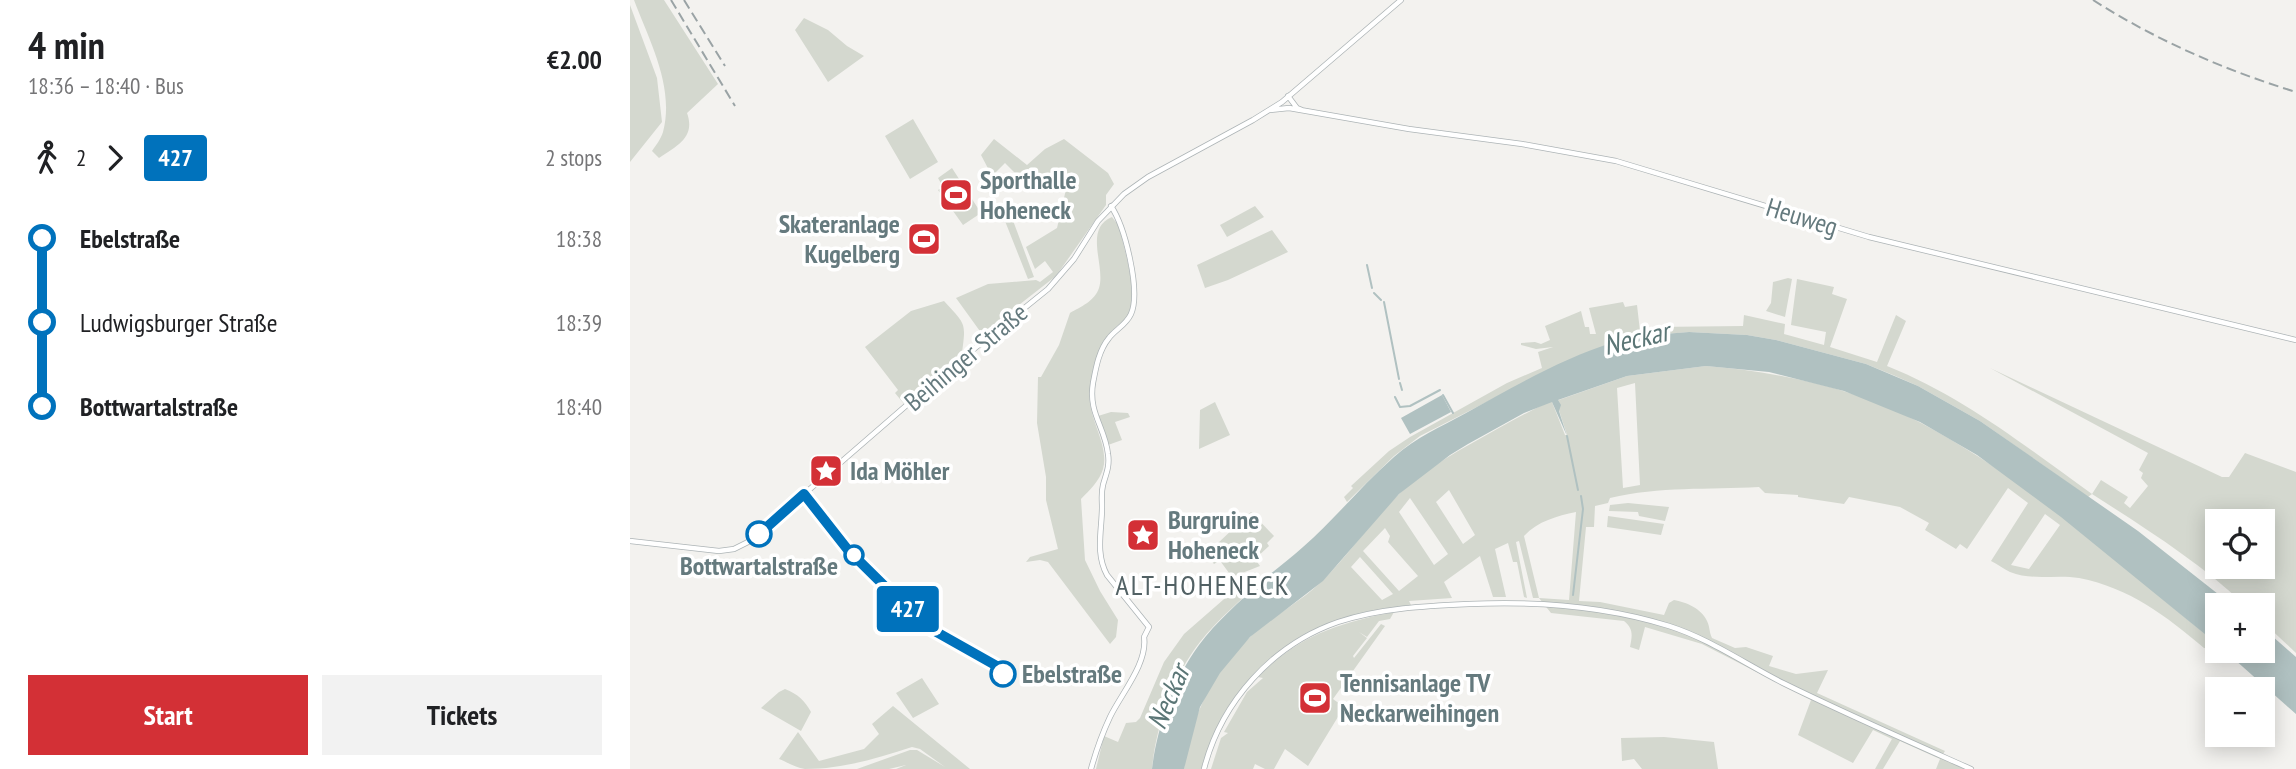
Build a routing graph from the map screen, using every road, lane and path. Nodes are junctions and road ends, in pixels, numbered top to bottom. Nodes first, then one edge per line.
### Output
1 (1401, 0) edge
2 (1288, 96) junction
3 (1293, 109) junction
4 (1270, 110) junction
5 (1305, 111) junction
6 (1111, 206) junction
7 (2296, 341) edge
8 (630, 541) edge
9 (1091, 769) edge
10 (1205, 769) edge
11 (1971, 769) edge

1 - 2 main road, Beihinger Straße
2 - 3 main road
2 - 4 main road, Beihinger Straße
2 - 5 main road
3 - 4 main road, Heuweg
3 - 5 main road, Heuweg
4 - 6 main road, Beihinger Straße
5 - 7 main road, Heuweg
6 - 8 main road, Beihinger Straße
6 - 9 main road
10 - 11 main road

